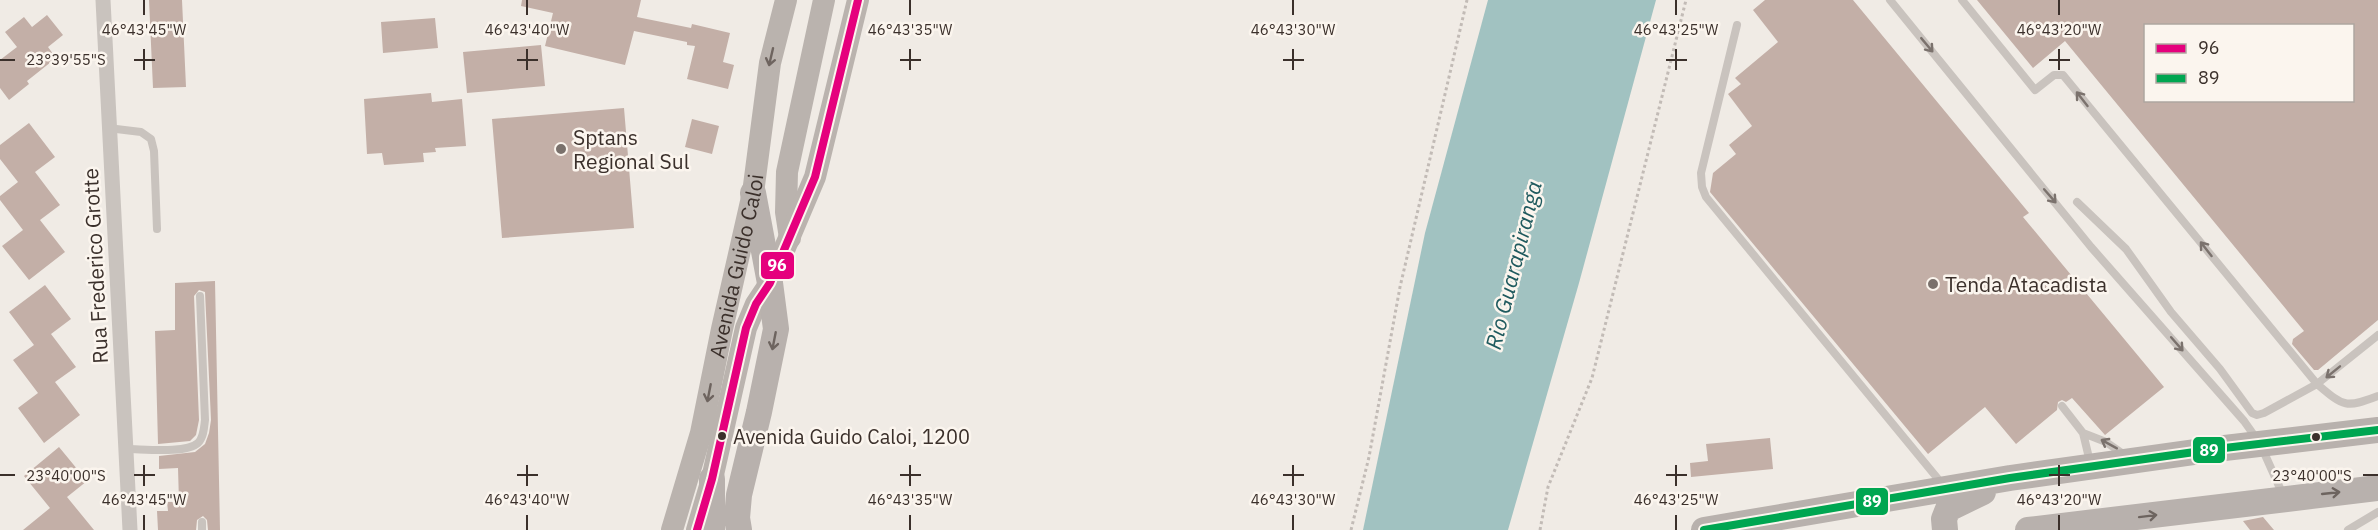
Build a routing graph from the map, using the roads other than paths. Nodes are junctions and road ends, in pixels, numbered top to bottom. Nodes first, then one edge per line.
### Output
1 (103, 0) edge
2 (786, 0) edge
3 (824, 0) edge
4 (858, 0) edge
5 (1890, 0) edge
6 (1962, 0) edge
7 (1737, 25) dead end
8 (108, 128) junction
9 (753, 192) junction
10 (2077, 202) dead end
11 (157, 229) dead end
12 (790, 238) junction
13 (770, 283) junction
14 (200, 296) dead end
15 (2378, 335) edge
16 (2317, 384) junction
17 (2378, 396) edge
18 (2062, 406) dead end
19 (2244, 421) junction
20 (2378, 430) edge
21 (2083, 433) junction
22 (2241, 441) junction
23 (127, 449) junction
24 (2131, 461) junction
25 (2091, 467) junction
26 (2010, 478) junction
27 (712, 479) junction
28 (1946, 489) junction
29 (2376, 496) edge
30 (2284, 499) junction
31 (130, 530) edge
32 (672, 530) edge
33 (697, 530) edge
34 (712, 530) edge
35 (739, 530) edge
36 (1704, 530) edge
37 (1945, 530) edge
38 (2028, 530) edge
39 (2348, 530) edge

1 - 8 street, Rua Frederico Grotte
2 -> 9 main road, Avenida Guido Caloi
3 - 12 main road
4 - 12 main road, Avenida Guido Caloi
5 -> 19 lane
16 -> 6 lane
7 - 28 lane
8 - 11 lane
8 - 23 street, Rua Frederico Grotte
9 - 13 main road
9 -> 32 main road, Avenida Guido Caloi
10 - 16 lane
12 - 13 main road, Avenida Guido Caloi
13 - 27 main road, Avenida Guido Caloi
13 -> 35 main road
14 - 23 lane
15 -> 16 lane
16 - 17 lane
18 - 21 lane
19 - 22 lane
19 - 22 lane
20 - 22 main road
24 -> 21 lane
21 - 25 lane
22 - 24 main road
22 - 30 lane
23 - 31 street, Rua Frederico Grotte
24 - 25 main road
25 - 26 main road
26 - 28 main road
26 - 37 main road
27 - 33 main road, Avenida Guido Caloi
27 - 34 main road
28 - 36 main road
30 -> 29 main road
29 - 39 lane
38 -> 30 main road

